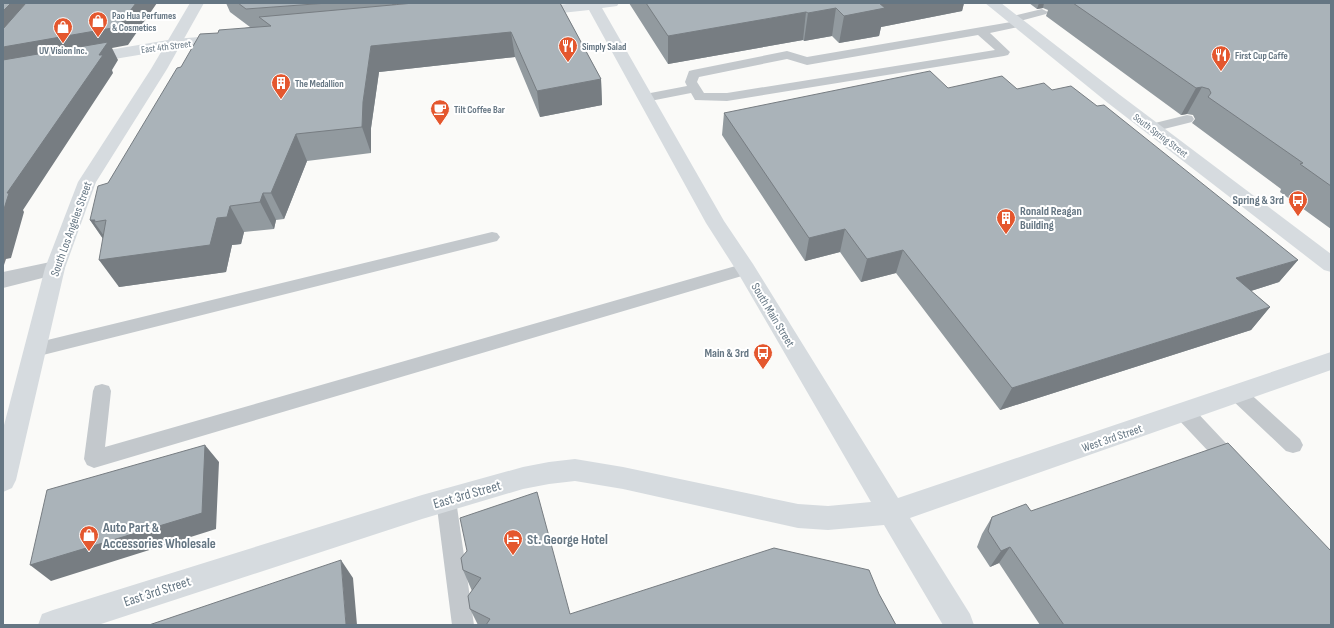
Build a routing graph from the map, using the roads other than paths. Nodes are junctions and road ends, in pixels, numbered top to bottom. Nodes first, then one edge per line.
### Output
1 (197, 3) edge
2 (993, 3) edge
3 (599, 4) edge
4 (1042, 12) dead end
5 (521, 13) edge
6 (1016, 21) junction
7 (980, 30) junction
8 (239, 39) edge
9 (174, 44) junction
10 (74, 61) edge
11 (807, 61) junction
12 (826, 80) junction
13 (696, 88) junction
14 (645, 98) junction
15 (1187, 119) dead end
16 (1152, 128) junction
17 (492, 237) dead end
18 (1331, 265) edge
19 (55, 268) junction
20 (746, 269) junction
21 (3, 280) edge
22 (35, 350) junction
23 (1331, 361) edge
24 (102, 390) dead end
25 (1238, 394) junction
26 (1184, 412) junction
27 (1293, 445) dead end
28 (1243, 476) edge
29 (3, 480) edge
30 (446, 500) junction
31 (892, 512) junction
32 (53, 625) edge
33 (463, 625) edge
34 (959, 625) edge

1 - 9 main road, South Los Angeles Street
2 - 6 main road, South Spring Street
3 - 5 main road
3 - 14 main road, South Main Street
4 - 6 lane
6 - 7 lane
6 - 16 main road, South Spring Street
7 - 11 lane
7 - 12 lane
8 - 9 main road, East 4th Street
9 - 10 main road, East 4th Street
9 - 19 main road, South Los Angeles Street
11 - 12 lane
11 - 13 lane
12 - 13 lane
13 - 14 lane
14 - 20 main road, South Main Street
15 - 16 lane
16 - 18 main road, South Spring Street
17 - 22 lane
19 - 21 street
19 - 22 main road, South Los Angeles Street
20 - 24 lane
20 - 31 main road, South Main Street
22 - 29 main road, South Los Angeles Street
23 - 25 main road, West 3rd Street
25 - 26 main road, West 3rd Street
25 - 27 lane
26 - 28 lane
26 - 31 main road, West 3rd Street
30 - 31 main road, East 3rd Street
30 - 32 main road, East 3rd Street
30 - 33 lane
31 - 34 main road, South Main Street

